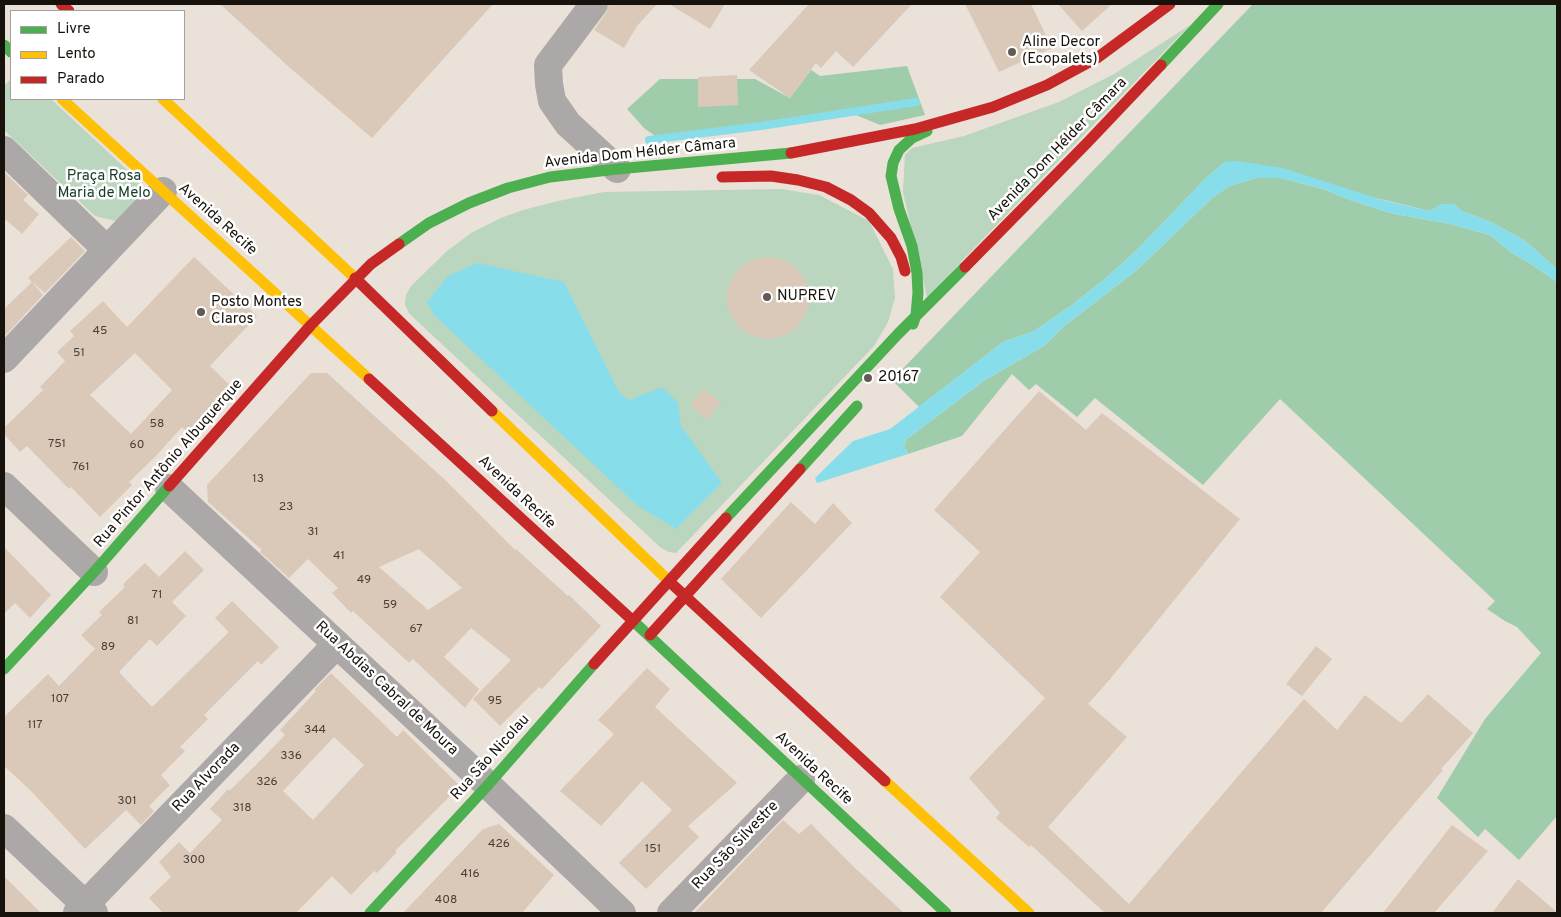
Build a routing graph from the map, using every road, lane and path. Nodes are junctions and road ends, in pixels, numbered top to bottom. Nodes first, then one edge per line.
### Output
1 (594, 4) edge
2 (1170, 4) edge
3 (1218, 4) edge
4 (63, 100) edge
5 (164, 100) edge
6 (951, 119) junction
7 (4, 150) edge
8 (617, 169) junction
9 (677, 175) dead end
10 (706, 178) dead end
11 (163, 191) junction
12 (107, 250) junction
13 (356, 279) junction
14 (906, 281) dead end
15 (904, 315) dead end
16 (916, 315) junction
17 (311, 324) junction
18 (898, 334) junction
19 (904, 345) dead end
20 (4, 359) edge
21 (864, 398) dead end
22 (4, 486) edge
23 (170, 488) junction
24 (94, 572) junction
25 (668, 581) junction
26 (685, 596) junction
27 (633, 621) junction
28 (650, 635) junction
29 (337, 644) junction
30 (4, 668) edge
31 (801, 779) junction
32 (488, 785) junction
33 (4, 828) edge
34 (85, 911) edge
35 (370, 913) edge
36 (622, 913) edge
37 (671, 913) edge
38 (946, 913) edge
39 (1029, 913) edge

1 - 8 street
2 - 6 main road, Avenida Dom Hélder Câmara
3 - 16 main road, Avenida Dom Hélder Câmara
4 - 11 main road, Avenida Recife
5 - 13 main road
6 - 8 main road, Avenida Dom Hélder Câmara
6 - 16 main road, Avenida Dom Hélder Câmara
7 - 12 street
8 - 9 main road
8 - 13 main road, Avenida Dom Hélder Câmara
10 - 14 main road
11 - 12 street
11 - 17 main road, Avenida Recife
12 - 20 street
13 - 17 main road, Rua Pintor Antônio Albuquerque
13 - 25 main road
15 - 18 main road
16 - 18 main road, Avenida Dom Hélder Câmara
16 - 19 main road, Avenida Dom Hélder Câmara
17 - 23 main road, Rua Pintor Antônio Albuquerque
17 - 27 main road, Avenida Recife
18 - 25 main road, Avenida Dom Hélder Câmara
21 - 26 main road
22 - 24 street
23 - 24 main road, Rua Pintor Antônio Albuquerque
23 - 29 street, Rua Abdias Cabral de Moura
24 - 30 main road, Rua Pintor Antônio Albuquerque
25 - 26 main road
25 - 27 main road, Avenida Dom Hélder Câmara
26 - 28 main road
26 - 39 main road
27 - 28 main road, Avenida Recife
27 - 32 main road, Rua São Nicolau
28 - 31 main road, Avenida Recife
29 - 32 street, Rua Abdias Cabral de Moura
29 - 34 street, Rua Alvorada
31 - 37 street, Rua São Silvestre
31 - 38 main road, Avenida Recife
32 - 35 main road, Rua São Nicolau
32 - 36 street, Rua Abdias Cabral de Moura
33 - 34 street

